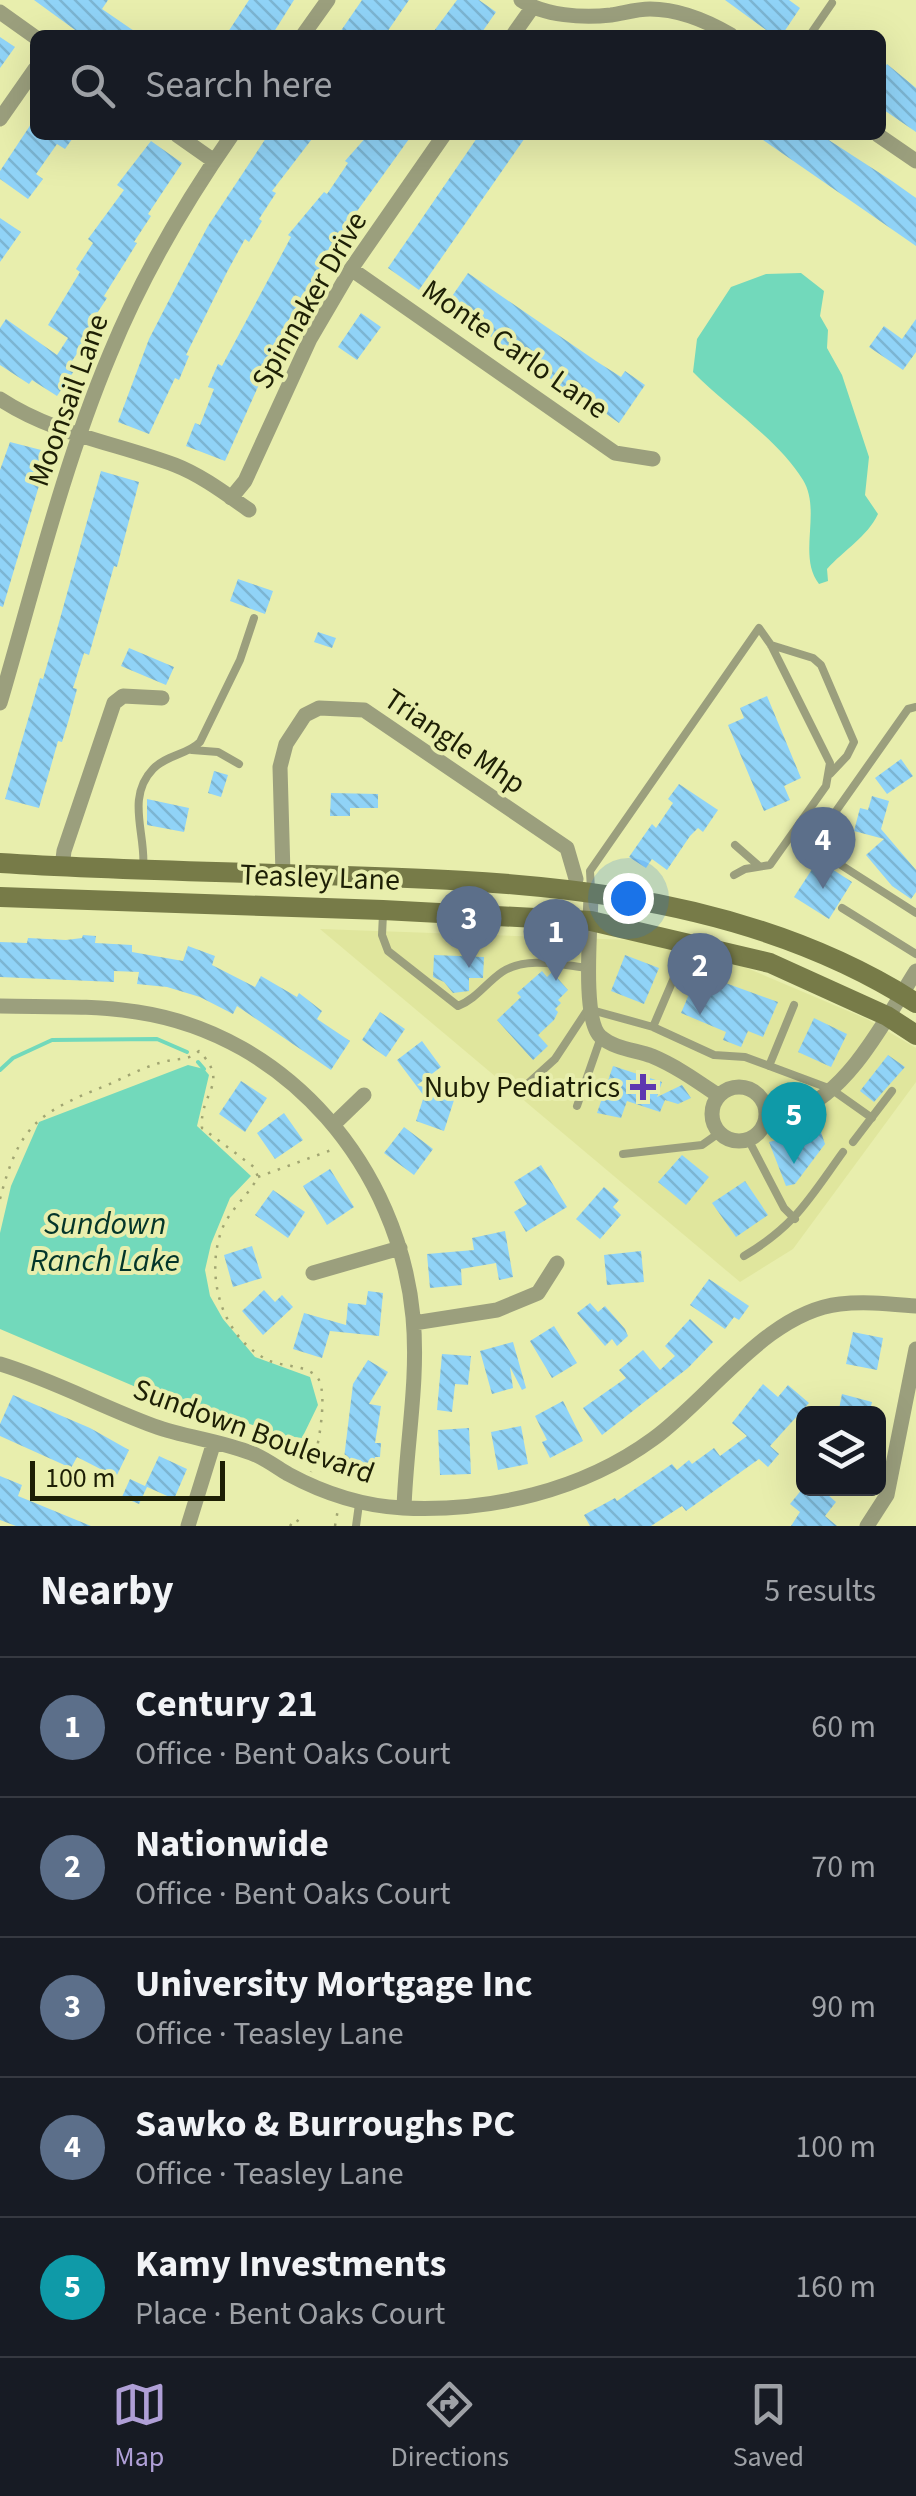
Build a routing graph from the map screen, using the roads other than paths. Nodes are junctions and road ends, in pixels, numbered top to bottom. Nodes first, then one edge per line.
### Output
1 (328, 0) edge
2 (832, 2) edge
3 (526, 4) edge
4 (0, 12) edge
5 (307, 30) edge
6 (515, 30) edge
7 (721, 30) edge
8 (813, 30) edge
9 (30, 33) edge
10 (30, 76) edge
11 (0, 119) edge
12 (184, 140) edge
13 (228, 140) edge
14 (441, 140) edge
15 (885, 140) edge
16 (214, 160) junction
17 (916, 161) edge
18 (351, 269) junction
19 (0, 399) edge
20 (79, 435) junction
21 (653, 459) dead end
22 (232, 498) junction
23 (248, 510) dead end
24 (254, 618) dead end
25 (772, 644) junction
26 (162, 698) dead end
27 (0, 704) edge
28 (916, 707) edge
29 (192, 750) junction
30 (240, 764) dead end
31 (830, 774) junction
32 (735, 845) dead end
33 (0, 863) edge
34 (759, 866) junction
35 (62, 867) junction
36 (142, 870) junction
37 (283, 874) junction
38 (734, 875) dead end
39 (582, 892) junction
40 (0, 897) edge
41 (842, 908) dead end
42 (383, 910) junction
43 (916, 913) edge
44 (591, 921) junction
45 (916, 954) edge
46 (679, 966) dead end
47 (590, 968) junction
48 (916, 971) edge
49 (909, 998) edge
50 (794, 1005) dead end
51 (0, 1006) edge
52 (588, 1009) junction
53 (887, 1016) junction
54 (653, 1027) junction
55 (916, 1035) edge
56 (601, 1037) junction
57 (770, 1066) junction
58 (523, 1088) dead end
59 (832, 1090) junction
60 (892, 1091) dead end
61 (364, 1095) dead end
62 (718, 1096) junction
63 (577, 1106) dead end
64 (766, 1112) junction
65 (872, 1118) junction
66 (334, 1123) junction
67 (720, 1133) junction
68 (748, 1139) junction
69 (854, 1142) dead end
70 (843, 1152) dead end
71 (623, 1154) dead end
72 (795, 1220) junction
73 (400, 1248) junction
74 (744, 1256) dead end
75 (557, 1263) dead end
76 (313, 1273) dead end
77 (916, 1306) edge
78 (414, 1323) junction
79 (916, 1349) edge
80 (0, 1364) edge
81 (214, 1442) junction
82 (359, 1504) junction
83 (404, 1508) junction
84 (188, 1526) edge
85 (356, 1526) edge
86 (868, 1526) edge

1 - 5 street
2 - 8 lane
3 - 6 street
3 - 7 street
4 - 9 street
10 - 11 street
12 - 16 street
13 - 16 street, Moonsail Lane
14 - 18 street, Spinnaker Drive
15 - 17 street
16 - 20 street, Moonsail Lane
18 - 21 street, Monte Carlo Lane
18 - 22 street, Spinnaker Drive
19 - 20 street
20 - 22 street
20 - 27 street, Moonsail Lane
22 - 23 street
24 - 29 lane
25 - 31 lane
25 - 31 lane
25 - 39 lane
26 - 35 street
28 - 43 lane
29 - 30 lane
29 - 36 lane
31 - 34 lane
32 - 34 lane
33 - 35 main road, Teasley Lane
34 - 38 lane
35 - 36 main road, Teasley Lane
36 - 37 main road, Teasley Lane
37 - 39 main road, Teasley Lane
37 - 39 street, Triangle Mhp
39 - 44 street
39 - 49 main road, Teasley Lane
40 - 42 main road, Teasley Lane
41 - 45 lane
42 - 44 main road, Teasley Lane
42 - 47 lane
44 - 47 street
44 - 53 main road, Teasley Lane
46 - 54 lane
47 - 52 street
48 - 49 street
49 - 53 street
50 - 57 lane
51 - 66 street
52 - 54 lane
52 - 56 street
52 - 58 lane
53 - 55 main road, Teasley Lane
53 - 59 street
54 - 57 lane
56 - 62 street
56 - 63 lane
57 - 59 lane
59 - 64 street
59 - 65 lane
60 - 65 lane
61 - 66 street
62 - 64 street
62 - 67 street
64 - 68 street
65 - 69 lane
66 - 73 street
67 - 68 street
67 - 71 lane
68 - 72 lane
70 - 72 lane
72 - 74 lane
73 - 76 street
73 - 78 street
75 - 78 street
77 - 83 street, Sundown Boulevard
78 - 83 street
79 - 86 street
80 - 81 street, Sundown Boulevard
81 - 82 street, Sundown Boulevard
81 - 84 street
82 - 83 street, Sundown Boulevard
82 - 85 lane

